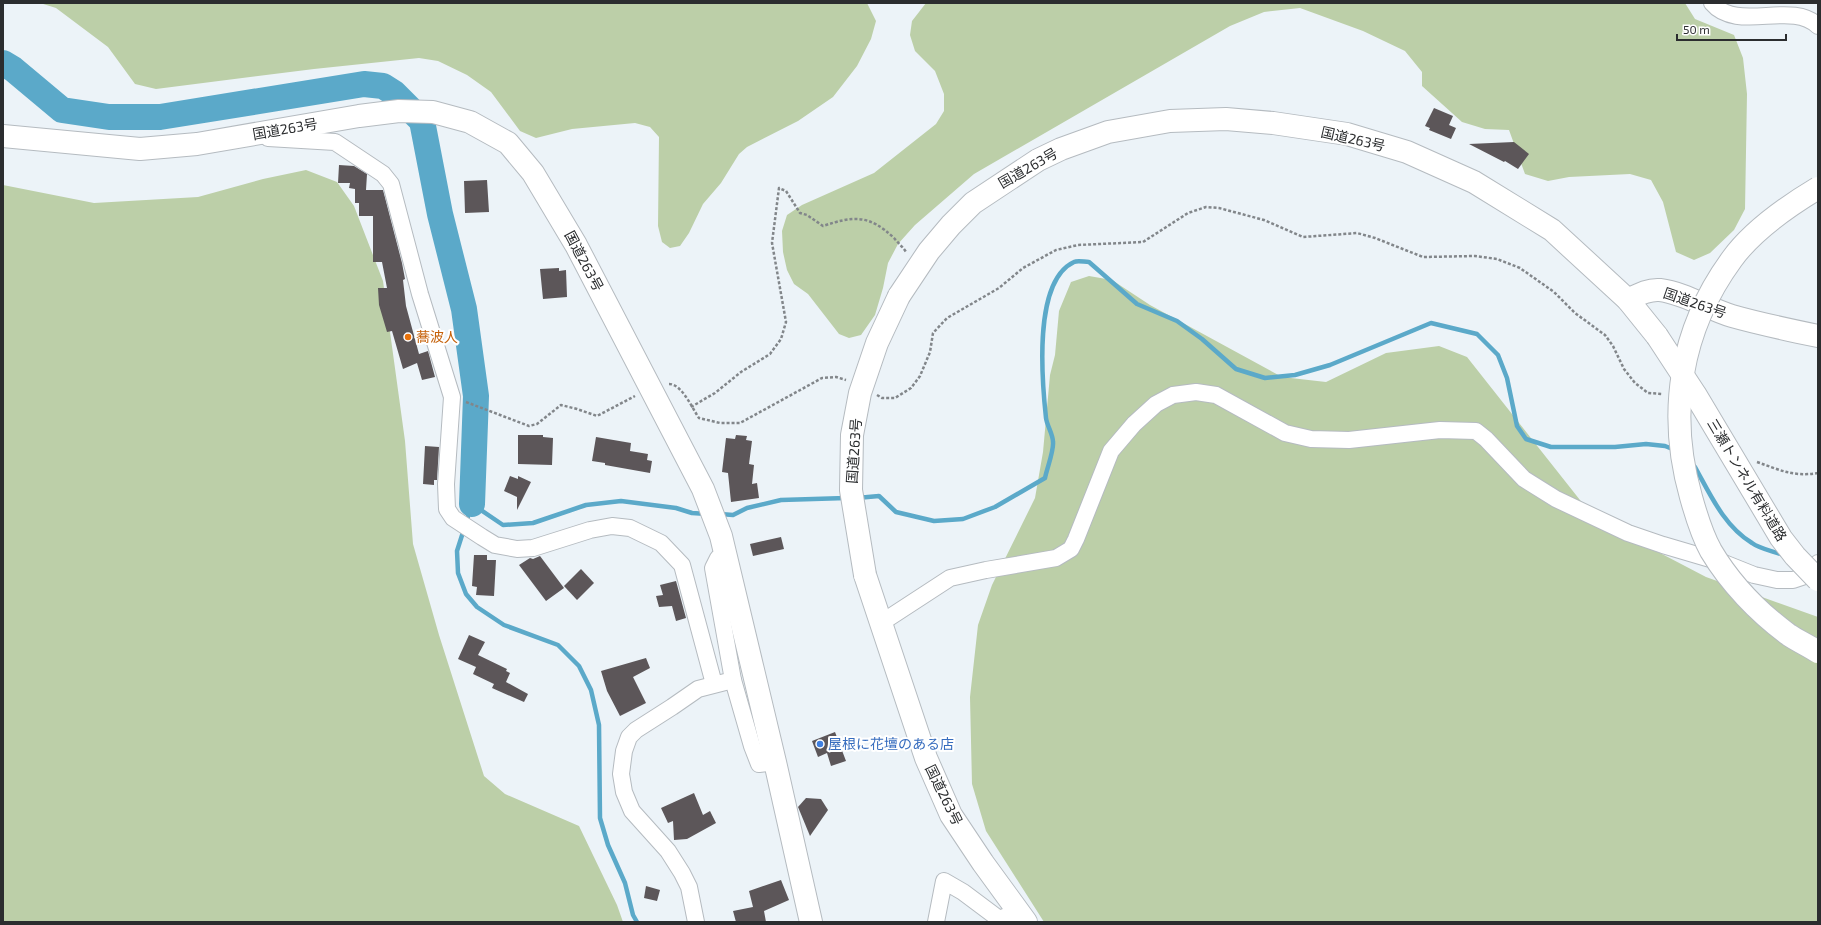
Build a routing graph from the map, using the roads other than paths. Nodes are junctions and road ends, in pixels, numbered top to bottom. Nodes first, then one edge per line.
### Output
1 (1712, 3) edge
2 (1818, 26) edge
3 (3, 136) edge
4 (245, 136) junction
5 (1818, 188) edge
6 (1628, 300) junction
7 (1818, 336) edge
8 (724, 546) junction
9 (1818, 563) edge
10 (1818, 580) edge
11 (881, 623) junction
12 (1818, 652) edge
13 (733, 680) junction
14 (714, 684) junction
15 (775, 762) junction
16 (1021, 915) edge
17 (696, 922) edge
18 (811, 922) edge
19 (936, 922) edge

1 - 2 street
3 - 4 highway, 国道263号
4 - 8 highway, 国道263号
4 - 14 street
5 - 12 highway, bridge
6 - 7 highway, 国道263号
6 - 10 highway, 三瀬トンネル有料道路, bridge
6 - 11 highway, 国道263号, bridge
8 - 13 street
8 - 15 highway, 国道263号
9 - 11 street
11 - 16 highway, 国道263号
13 - 14 street
13 - 15 street
14 - 17 street
15 - 18 highway, 国道263号
16 - 19 street

